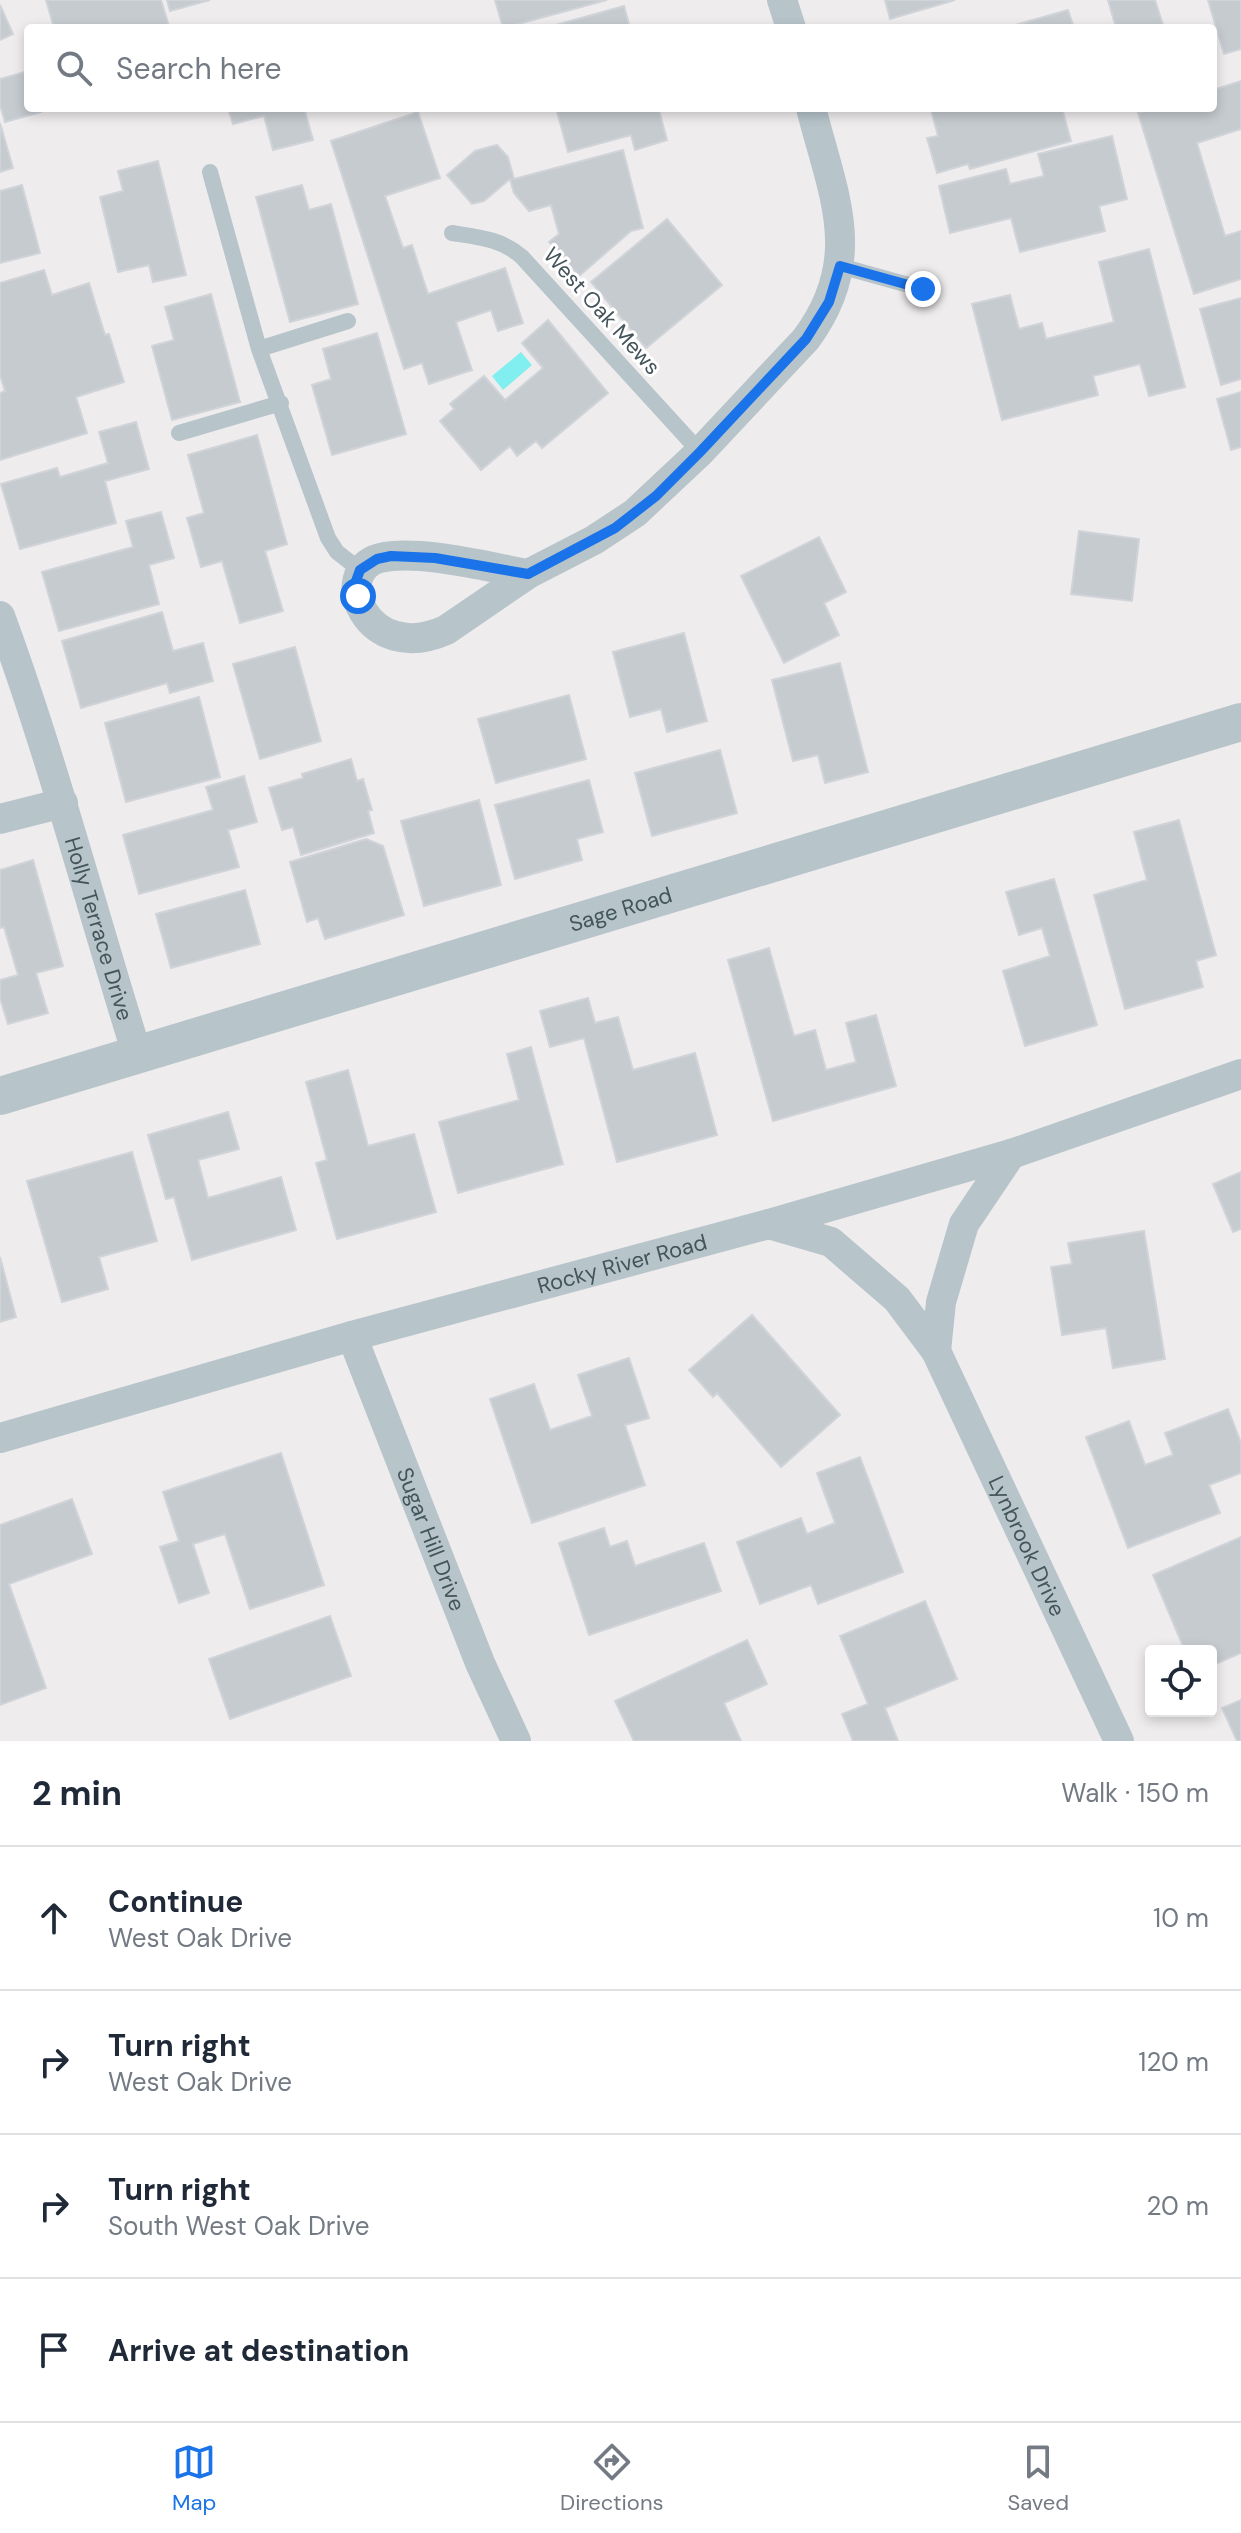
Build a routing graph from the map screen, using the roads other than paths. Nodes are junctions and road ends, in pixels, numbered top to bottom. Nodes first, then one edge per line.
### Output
1 (782, 0) edge
2 (790, 24) edge
3 (812, 112) edge
4 (210, 172) dead end
5 (452, 233) dead end
6 (840, 266) junction
7 (923, 289) dead end
8 (348, 321) dead end
9 (259, 349) junction
10 (281, 403) junction
11 (179, 433) dead end
12 (700, 452) junction
13 (360, 570) junction
14 (528, 574) junction
15 (0, 616) edge
16 (1241, 722) edge
17 (63, 803) junction
18 (0, 819) edge
19 (137, 1054) junction
20 (1241, 1074) edge
21 (0, 1096) edge
22 (1011, 1154) junction
23 (769, 1224) junction
24 (352, 1336) junction
25 (936, 1351) junction
26 (0, 1438) edge
27 (516, 1741) edge
28 (1119, 1741) edge

1 - 2 street
3 - 6 street
4 - 9 lane
5 - 12 lane, West Oak Mews
6 - 7 lane
6 - 12 street
8 - 9 lane
9 - 10 lane
10 - 11 lane
10 - 13 lane
12 - 14 street
13 - 14 street
13 - 14 street
15 - 17 street, Holly Terrace Drive
16 - 19 street, Sage Road
17 - 18 street
17 - 19 street, Holly Terrace Drive
19 - 21 street, Sage Road
20 - 22 street, Rocky River Road
22 - 23 street, Rocky River Road
22 - 25 street
23 - 24 street, Rocky River Road
23 - 25 street, Lynbrook Drive
24 - 26 street, Rocky River Road
24 - 27 street, Sugar Hill Drive
25 - 28 street, Lynbrook Drive

